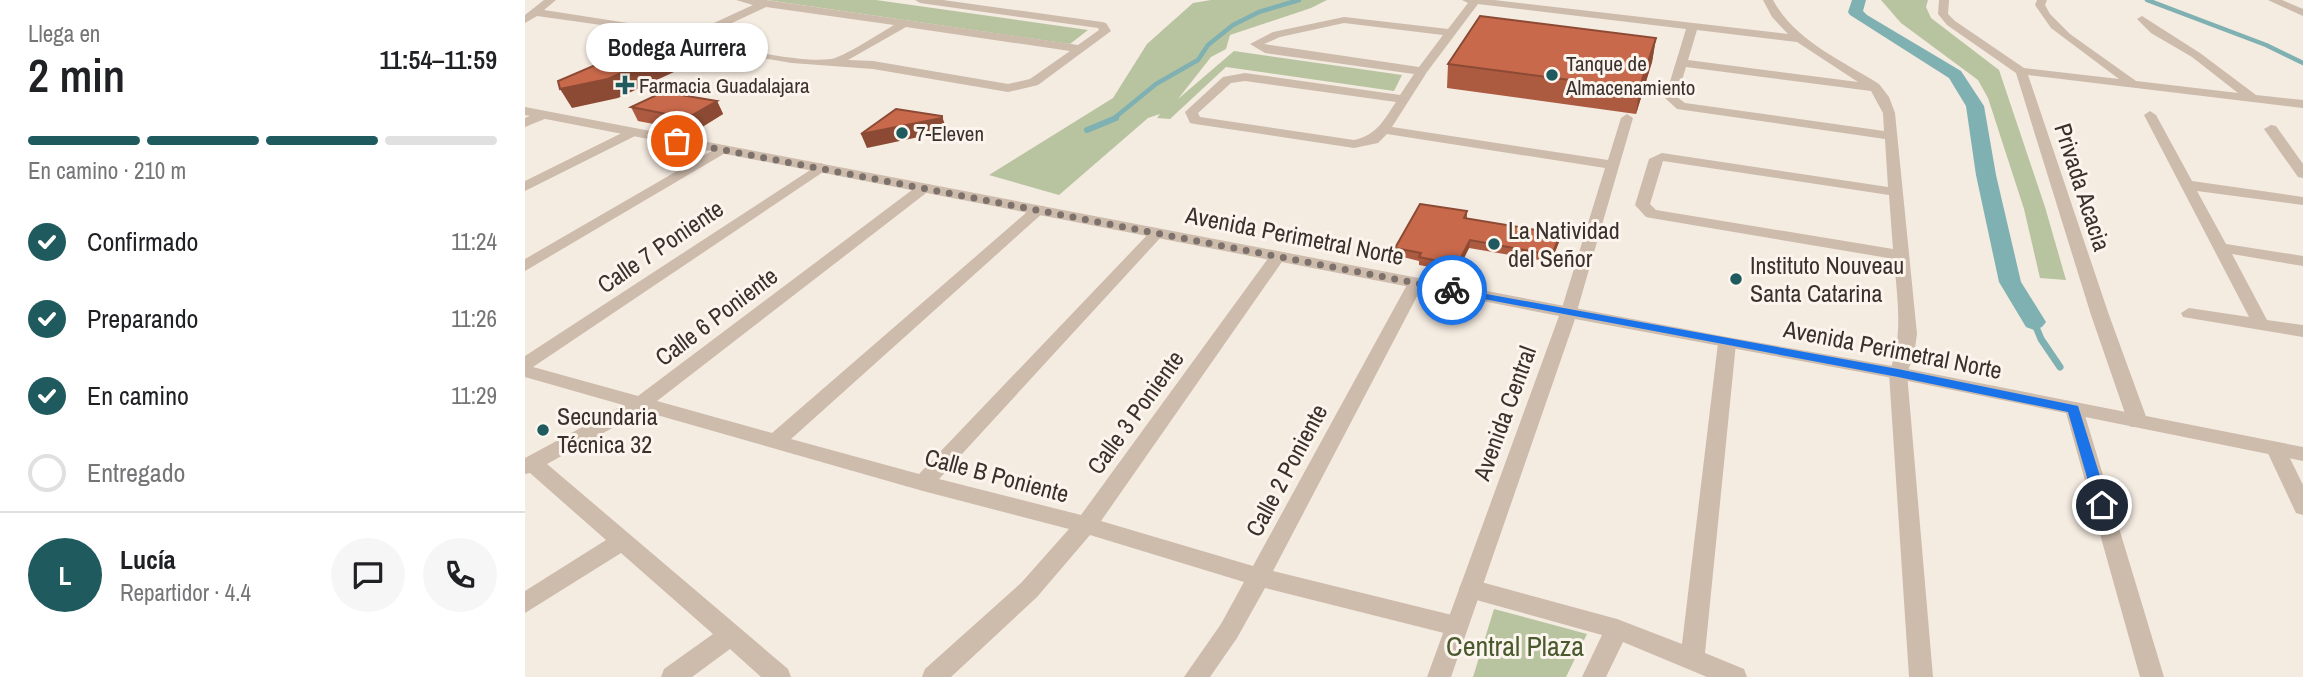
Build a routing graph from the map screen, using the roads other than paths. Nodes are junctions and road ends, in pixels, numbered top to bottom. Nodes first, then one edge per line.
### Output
1 (551, 0) edge
2 (741, 0) edge
3 (920, 0) edge
4 (1468, 0) edge
5 (1763, 0) edge
6 (1944, 0) edge
7 (2042, 0) edge
8 (2273, 0) edge
9 (1475, 1) edge
10 (765, 4) junction
11 (2303, 13) edge
12 (530, 16) edge
13 (2142, 19) dead end
14 (904, 24) junction
15 (1692, 27) junction
16 (1450, 33) junction
17 (694, 36) junction
18 (1798, 39) junction
19 (1080, 50) junction
20 (834, 63) junction
21 (1681, 63) junction
22 (1422, 71) junction
23 (2021, 71) junction
24 (2132, 83) junction
25 (1875, 87) junction
26 (2251, 97) junction
27 (1403, 99) junction
28 (2303, 104) edge
29 (525, 111) edge
30 (542, 115) junction
31 (2150, 115) dead end
32 (1627, 118) dead end
33 (525, 123) edge
34 (2271, 129) dead end
35 (1384, 130) junction
36 (632, 132) junction
37 (1891, 136) junction
38 (722, 149) junction
39 (1614, 165) junction
40 (821, 167) junction
41 (2303, 174) edge
42 (2188, 185) junction
43 (525, 187) edge
44 (925, 187) junction
45 (1896, 192) junction
46 (2303, 201) edge
47 (1039, 209) junction
48 (1157, 233) junction
49 (2222, 248) junction
50 (1901, 255) junction
51 (1278, 257) junction
52 (2303, 261) edge
53 (525, 265) edge
54 (1416, 283) junction
55 (1569, 311) junction
56 (2189, 313) dead end
57 (2261, 324) junction
58 (2303, 331) edge
59 (1727, 343) junction
60 (525, 364) edge
61 (525, 371) edge
62 (1898, 373) junction
63 (641, 404) junction
64 (2074, 409) junction
65 (2138, 422) junction
66 (777, 440) junction
67 (2276, 449) junction
68 (2303, 454) edge
69 (528, 465) edge
70 (923, 483) junction
71 (2303, 507) edge
72 (1086, 525) junction
73 (621, 542) junction
74 (1259, 577) junction
75 (1470, 589) junction
76 (525, 603) edge
77 (1456, 626) junction
78 (1617, 629) junction
79 (729, 636) junction
80 (1692, 658) junction
81 (673, 677) edge
82 (779, 677) edge
83 (934, 677) edge
84 (1196, 677) edge
85 (1439, 677) edge
86 (1594, 677) edge
87 (1735, 677) edge
88 (1921, 677) edge
89 (2152, 677) edge

1 - 12 street
2 - 10 street
3 - 19 street
4 - 9 street
5 - 18 street
6 - 23 street
7 - 24 street
8 - 11 street
9 - 15 street
9 - 16 street
10 - 14 street
10 - 17 street
12 - 17 street
13 - 26 street
14 - 19 street
14 - 20 street
15 - 18 street
15 - 21 street
16 - 22 street
16 - 22 street
17 - 20 street
18 - 25 street
19 - 20 street
21 - 25 street
21 - 37 street
22 - 27 street
23 - 24 street
23 - 65 street, Privada Acacia
24 - 26 street
25 - 37 street
26 - 28 street
27 - 35 street
27 - 35 street
29 - 30 street, Avenida Perimetral Norte
30 - 33 street
30 - 36 street, Avenida Perimetral Norte
31 - 42 street
32 - 39 street, Avenida Central
34 - 41 street
35 - 39 street
36 - 38 street, Avenida Perimetral Norte
36 - 43 street
37 - 45 street
38 - 40 street, Avenida Perimetral Norte
38 - 53 street
39 - 55 street, Avenida Central
40 - 44 street, Avenida Perimetral Norte
40 - 60 street, Calle 7 Poniente
42 - 46 street
42 - 49 street
44 - 47 street, Avenida Perimetral Norte
44 - 63 street, Calle 6 Poniente
45 - 50 street
45 - 50 street
47 - 48 street, Avenida Perimetral Norte
47 - 66 street
48 - 51 street, Avenida Perimetral Norte
48 - 70 street
49 - 52 street
49 - 57 street
50 - 62 street
51 - 54 street, Avenida Perimetral Norte
51 - 72 street, Calle 3 Poniente
54 - 55 street, Avenida Perimetral Norte
54 - 74 street, Calle 2 Poniente
55 - 59 street, Avenida Perimetral Norte
55 - 75 street, Avenida Central
56 - 57 street
57 - 58 street
59 - 62 street, Avenida Perimetral Norte
59 - 80 street
61 - 63 street, Calle B Poniente
62 - 64 street, Avenida Perimetral Norte
62 - 88 street
63 - 66 street, Calle B Poniente
63 - 69 street, Calle 6 Poniente
64 - 65 street, Avenida Perimetral Norte
64 - 89 street
65 - 67 street, Avenida Perimetral Norte
66 - 70 street, Calle B Poniente
67 - 68 street, Avenida Perimetral Norte
67 - 71 street
69 - 73 street
70 - 72 street, Calle B Poniente
72 - 74 street, Calle B Poniente
72 - 83 street, Calle 3 Poniente
73 - 76 street
73 - 79 street
74 - 77 street, Calle B Poniente
74 - 84 street, Calle 2 Poniente
75 - 77 street, Avenida Central
75 - 78 street
77 - 85 street, Avenida Central
78 - 80 street
78 - 86 street
79 - 81 street
79 - 82 street
80 - 87 street

